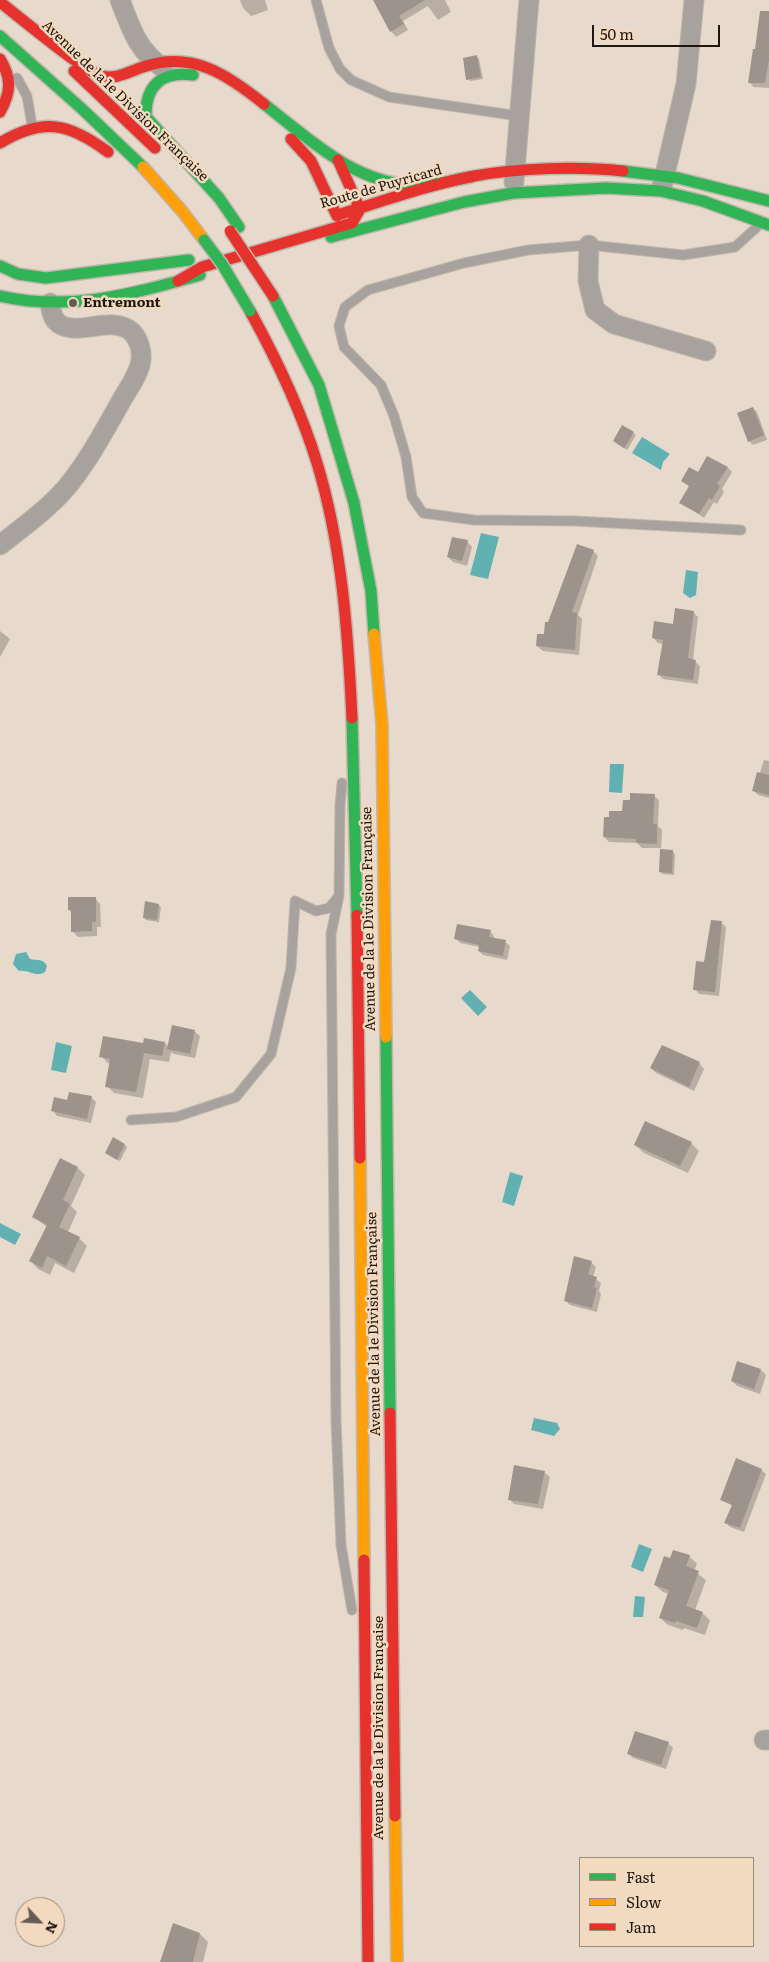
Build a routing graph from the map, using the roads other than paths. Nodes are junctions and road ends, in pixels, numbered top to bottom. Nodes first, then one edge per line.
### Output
1 (120, 0) edge
2 (316, 0) edge
3 (529, 0) edge
4 (694, 0) edge
5 (0, 2) edge
6 (0, 36) edge
7 (0, 59) edge
8 (156, 63) junction
9 (172, 74) junction
10 (205, 80) dead end
11 (246, 105) dead end
12 (0, 112) edge
13 (519, 116) junction
14 (33, 127) junction
15 (0, 143) edge
16 (161, 153) dead end
17 (338, 160) junction
18 (471, 177) junction
19 (187, 180) dead end
20 (692, 180) junction
21 (514, 183) junction
22 (663, 183) junction
23 (200, 194) dead end
24 (769, 196) edge
25 (769, 202) edge
26 (360, 209) junction
27 (218, 216) dead end
28 (337, 216) junction
29 (188, 218) junction
30 (767, 222) edge
31 (352, 223) junction
32 (234, 229) junction
33 (589, 246) junction
34 (189, 260) junction
35 (178, 281) junction
36 (2, 285) edge
37 (50, 303) junction
38 (706, 351) dead end
39 (741, 530) dead end
40 (0, 545) edge
41 (351, 686) junction
42 (344, 765) dead end
43 (343, 775) dead end
44 (339, 896) junction
45 (131, 1120) dead end
46 (353, 1624) dead end
47 (355, 1650) dead end
48 (365, 1701) junction
49 (368, 1962) edge
50 (397, 1962) edge

1 - 8 street
2 - 13 lane
3 - 13 street
4 - 22 street
5 - 8 main road
5 - 16 main road, Avenue de la 1e Division Française
6 - 29 main road
7 - 12 main road
7 - 14 lane
8 - 9 street
8 - 17 main road
9 - 10 main road
9 - 32 main road
11 - 28 main road
13 - 21 street
14 - 15 main road
14 - 29 main road
17 - 18 main road
17 - 26 main road
18 - 21 main road, Route de Puyricard
18 - 26 main road, Route de Puyricard
19 - 23 main road, Avenue de la 1e Division Française
20 - 22 main road, Route de Puyricard
20 - 24 lane
20 - 25 main road, Route de Puyricard
21 - 22 main road, Route de Puyricard
21 - 22 main road, Route de Puyricard
21 - 31 main road
21 - 35 main road, Route de Puyricard
22 - 30 main road, Route de Puyricard
26 - 28 main road, Route de Puyricard
26 - 31 main road
27 - 32 main road, Avenue de la 1e Division Française
28 - 31 main road
28 - 34 main road, Route de Puyricard
29 - 41 main road, Avenue de la 1e Division Française, bridge
30 - 33 lane
31 - 35 main road
32 - 50 main road, Avenue de la 1e Division Française, bridge
33 - 38 street
33 - 39 lane
34 - 36 main road
34 - 36 main road, Route de Puyricard
35 - 37 main road
36 - 37 main road
37 - 40 street
41 - 42 lane
41 - 48 main road, Avenue de la 1e Division Française
43 - 44 lane
44 - 45 lane
44 - 46 lane
47 - 48 lane
48 - 49 main road, Avenue de la 1e Division Française

